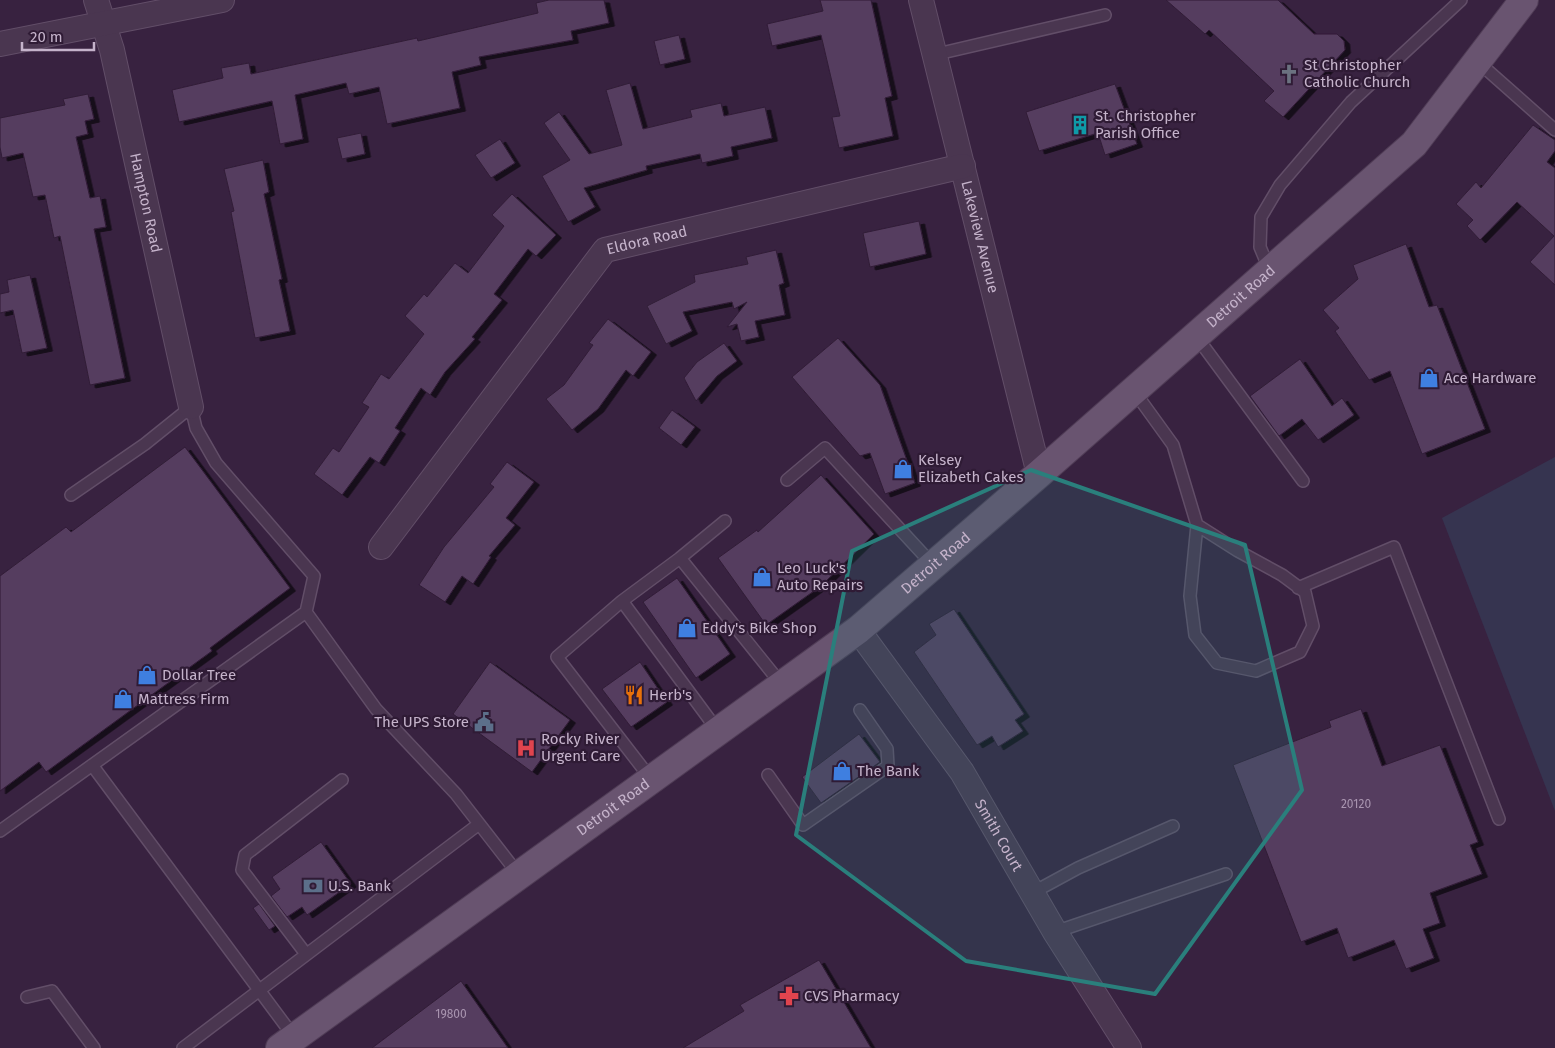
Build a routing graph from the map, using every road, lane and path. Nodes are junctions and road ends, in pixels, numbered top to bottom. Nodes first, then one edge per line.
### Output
1 (96, 0) edge
2 (222, 0) edge
3 (921, 0) edge
4 (1462, 0) edge
5 (1517, 5) edge
6 (1106, 15) dead end
7 (105, 24) junction
8 (0, 44) edge
9 (933, 55) junction
10 (1478, 61) junction
11 (1555, 130) edge
12 (963, 166) junction
13 (1270, 271) junction
14 (1196, 336) junction
15 (1134, 391) junction
16 (191, 406) junction
17 (1039, 474) junction
18 (787, 480) dead end
19 (1303, 481) dead end
20 (71, 496) dead end
21 (725, 521) dead end
22 (1197, 525) junction
23 (382, 547) dead end
24 (680, 558) junction
25 (933, 565) junction
26 (1298, 588) junction
27 (622, 601) junction
28 (306, 612) junction
29 (858, 630) junction
30 (782, 685) junction
31 (860, 710) dead end
32 (718, 731) junction
33 (92, 765) junction
34 (768, 775) dead end
35 (651, 779) junction
36 (342, 780) dead end
37 (1499, 820) dead end
38 (479, 824) junction
39 (1173, 826) dead end
40 (0, 831) edge
41 (1226, 874) dead end
42 (519, 875) junction
43 (1032, 893) junction
44 (1055, 932) junction
45 (306, 954) junction
46 (258, 990) junction
47 (28, 997) dead end
48 (290, 1044) edge
49 (94, 1048) edge
50 (183, 1048) edge
51 (1128, 1048) edge

1 - 7 street, Hampton Road
2 - 7 street
3 - 9 street, Lakeview Avenue
4 - 13 lane
5 - 10 main road, Detroit Road
6 - 9 lane
7 - 8 street
7 - 16 street, Hampton Road
9 - 12 street, Lakeview Avenue
10 - 11 lane
10 - 13 main road, Detroit Road
12 - 17 street, Lakeview Avenue
12 - 23 street, Eldora Road
13 - 14 main road, Detroit Road
14 - 15 main road, Detroit Road
14 - 19 lane
15 - 17 main road, Detroit Road
15 - 22 lane
16 - 20 lane
16 - 28 lane
17 - 25 main road, Detroit Road
18 - 25 lane
21 - 24 lane
22 - 26 lane
22 - 26 lane
24 - 27 lane
24 - 30 lane
25 - 29 main road, Detroit Road
26 - 37 lane
27 - 32 lane
27 - 35 lane
28 - 33 lane
28 - 38 lane
29 - 30 main road, Detroit Road
29 - 43 street, Smith Court
30 - 32 main road, Detroit Road
31 - 34 lane
32 - 35 main road, Detroit Road
33 - 40 lane
33 - 46 lane
35 - 42 main road, Detroit Road
36 - 45 lane
38 - 42 lane
38 - 45 lane
39 - 43 lane
41 - 44 lane
42 - 48 main road, Detroit Road
43 - 44 street, Smith Court
44 - 51 street, Smith Court
45 - 46 lane
46 - 48 lane
46 - 50 lane
47 - 49 lane

